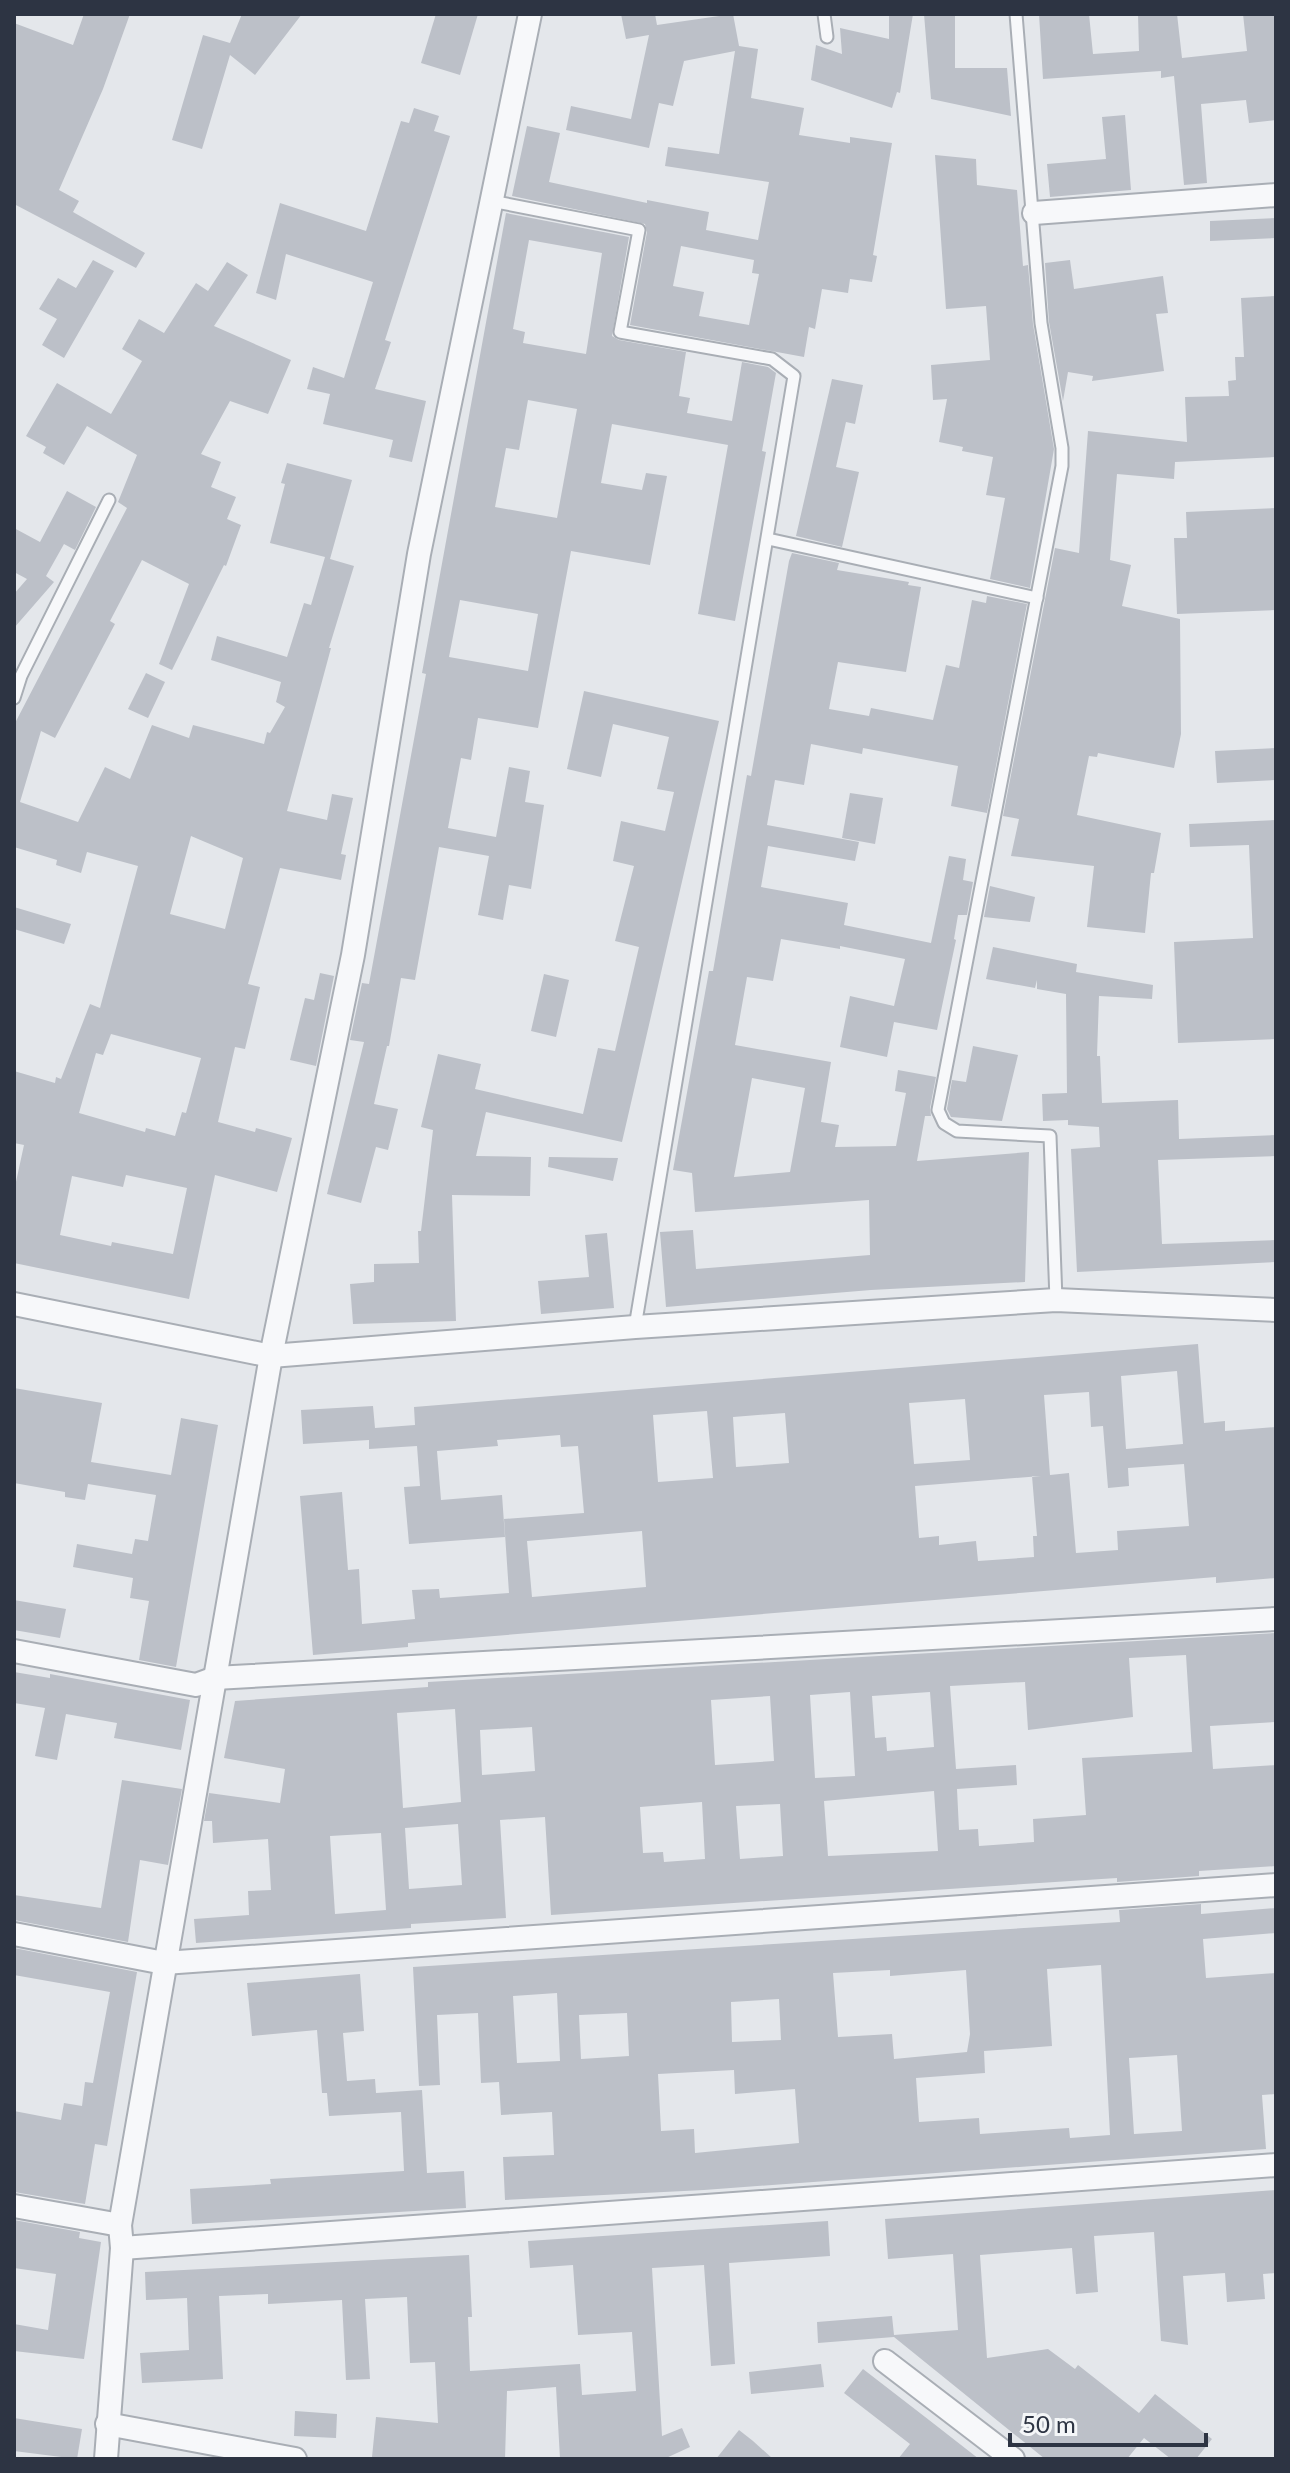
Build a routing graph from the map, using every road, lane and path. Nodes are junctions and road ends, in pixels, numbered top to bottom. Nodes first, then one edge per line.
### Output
1 (530, 14) edge
2 (824, 14) edge
3 (1016, 14) edge
4 (827, 37) dead end
5 (1276, 195) edge
6 (491, 201) junction
7 (1034, 213) junction
8 (109, 500) dead end
9 (768, 539) junction
10 (1037, 598) junction
11 (14, 698) edge
12 (1056, 1300) junction
13 (14, 1304) edge
14 (1276, 1310) edge
15 (635, 1327) junction
16 (271, 1356) junction
17 (1276, 1619) edge
18 (14, 1651) edge
19 (215, 1678) junction
20 (1276, 1885) edge
21 (14, 1934) edge
22 (164, 1963) junction
23 (1276, 2165) edge
24 (14, 2206) edge
25 (120, 2225) junction
26 (122, 2248) junction
27 (885, 2361) dead end
28 (107, 2424) junction
29 (106, 2459) edge
30 (295, 2459) edge
31 (1013, 2459) edge

1 - 6 street
2 - 4 lane
3 - 7 lane
5 - 7 street
6 - 9 lane
6 - 16 street
7 - 10 lane
8 - 11 lane
9 - 10 lane
9 - 15 lane
10 - 12 lane
12 - 14 street
12 - 15 street
13 - 16 street
15 - 16 street
16 - 19 street
17 - 19 street
18 - 19 street
19 - 22 street
20 - 22 street
21 - 22 street
22 - 25 street
23 - 26 street
24 - 25 street
25 - 26 street
26 - 28 street
27 - 31 street
28 - 29 street
28 - 30 street

